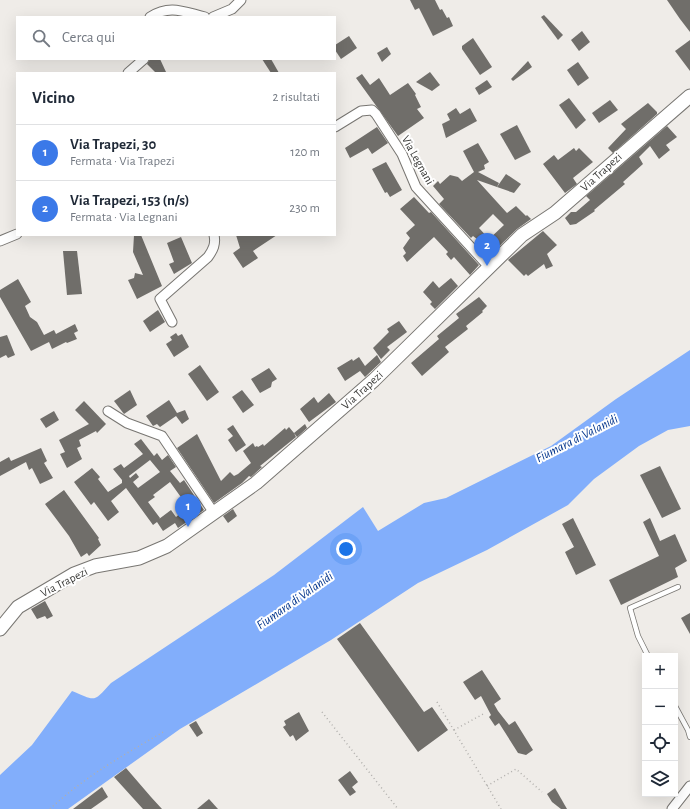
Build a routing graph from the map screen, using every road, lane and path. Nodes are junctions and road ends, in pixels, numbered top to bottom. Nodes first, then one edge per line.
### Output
1 (242, 0) edge
2 (152, 16) edge
3 (201, 16) edge
4 (215, 16) edge
5 (143, 60) edge
6 (129, 72) edge
7 (690, 96) edge
8 (336, 126) edge
9 (16, 234) edge
10 (214, 236) edge
11 (0, 241) edge
12 (489, 267) junction
13 (172, 322) dead end
14 (108, 411) dead end
15 (214, 513) junction
16 (678, 587) dead end
17 (0, 628) edge
18 (646, 653) edge
19 (437, 702) dead end
20 (322, 712) dead end
21 (678, 712) edge
22 (485, 713) dead end
23 (454, 730) junction
24 (165, 731) dead end
25 (690, 737) edge
26 (487, 786) junction
27 (690, 786) edge
28 (542, 792) dead end
29 (50, 809) edge
30 (398, 809) edge
31 (501, 809) edge
32 (672, 809) edge

1 - 4 street
2 - 3 street
5 - 6 street
7 - 12 street, Via Trapezi
8 - 12 street, Via Legnani
9 - 11 street
10 - 13 street
12 - 15 street, Via Trapezi
14 - 15 street
15 - 17 street, Via Trapezi
16 - 18 lane
19 - 23 path
20 - 30 path
21 - 25 lane
22 - 23 path
23 - 26 path
24 - 29 path
26 - 28 path
26 - 31 path
27 - 32 street

